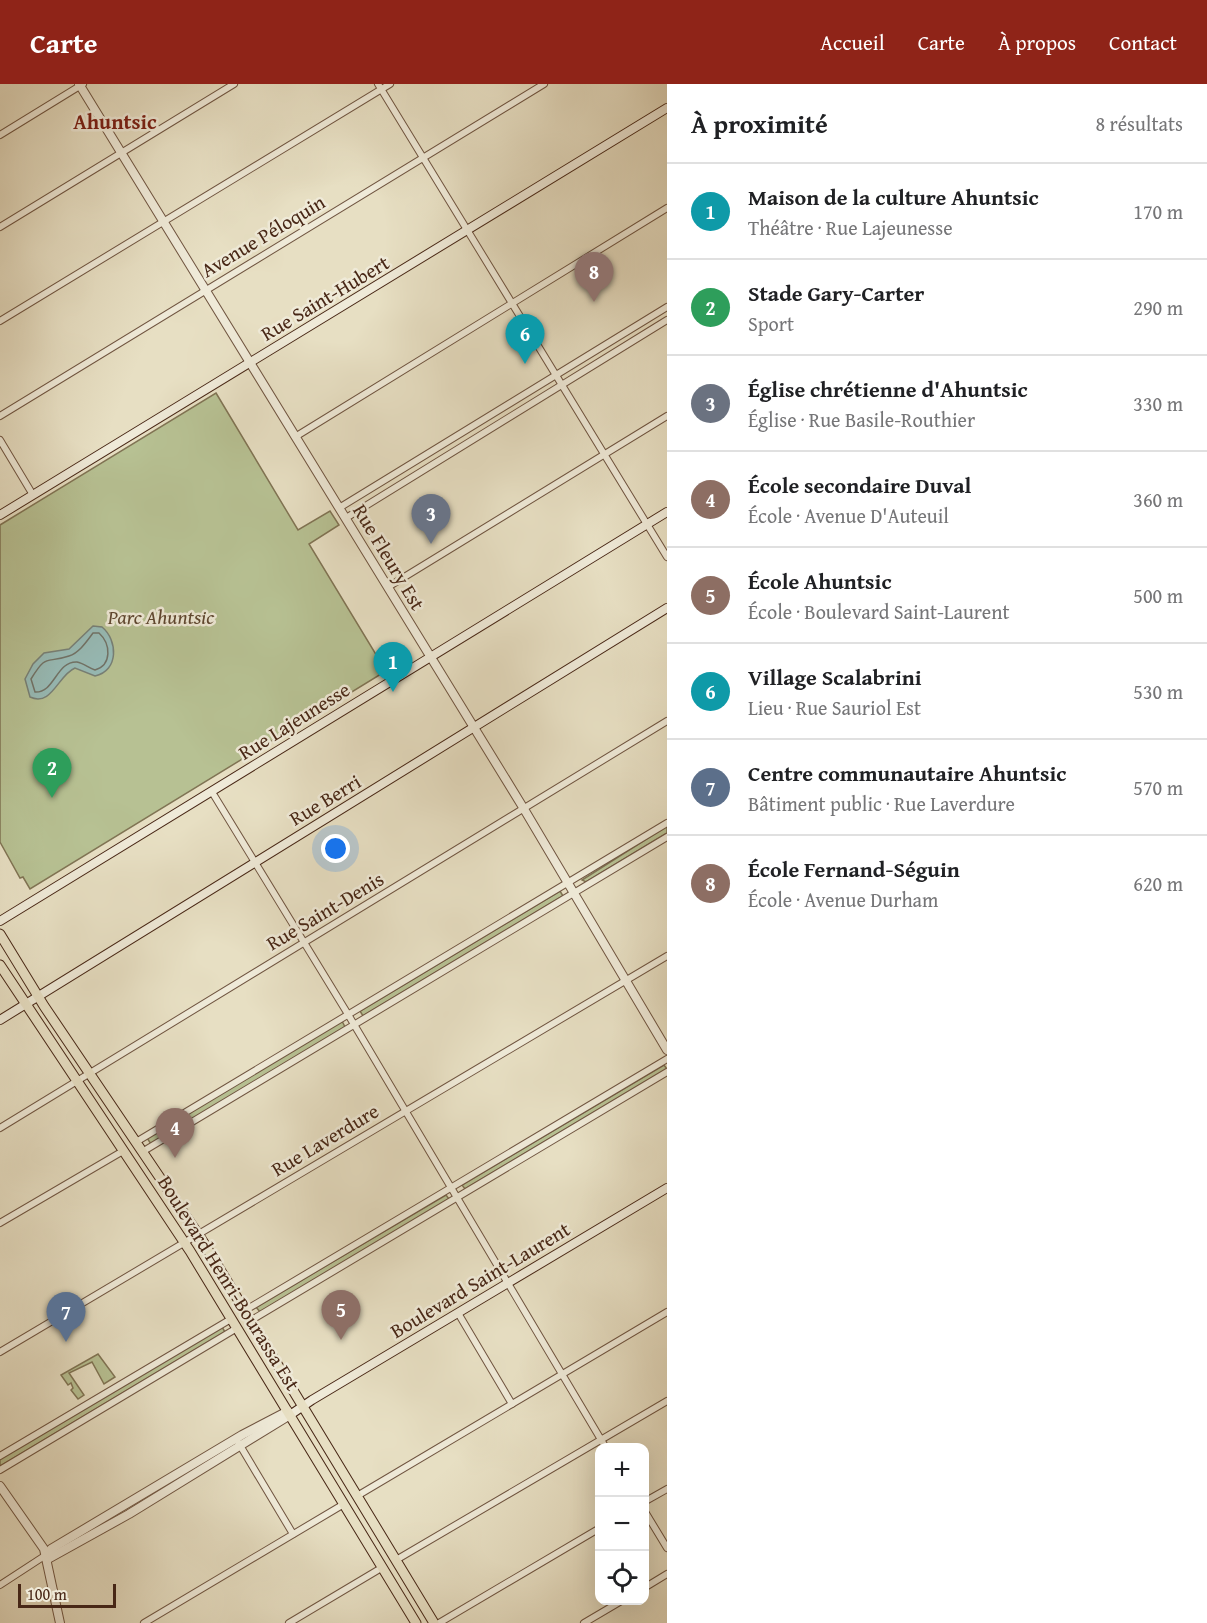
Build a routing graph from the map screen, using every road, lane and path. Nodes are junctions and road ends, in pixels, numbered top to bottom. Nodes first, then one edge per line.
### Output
1 (234, 84) edge
2 (390, 84) edge
3 (544, 84) edge
4 (81, 85) edge
5 (380, 87) edge
6 (667, 108) edge
7 (0, 135) edge
8 (121, 153) junction
9 (423, 158) junction
10 (667, 208) edge
11 (164, 221) junction
12 (0, 227) edge
13 (467, 231) junction
14 (206, 290) junction
15 (513, 304) junction
16 (667, 307) edge
17 (667, 320) edge
18 (0, 321) edge
19 (250, 363) junction
20 (556, 375) junction
21 (562, 385) junction
22 (0, 416) edge
23 (667, 416) edge
24 (295, 437) junction
25 (0, 440) edge
26 (604, 454) junction
27 (33, 495) junction
28 (339, 508) junction
29 (667, 512) edge
30 (0, 515) edge
31 (346, 518) junction
32 (647, 524) junction
33 (667, 557) edge
34 (388, 587) junction
35 (667, 608) edge
36 (430, 657) junction
37 (667, 721) edge
38 (474, 728) junction
39 (212, 792) junction
40 (524, 809) junction
41 (667, 823) edge
42 (667, 837) edge
43 (255, 862) junction
44 (568, 882) junction
45 (575, 892) junction
46 (0, 921) edge
47 (0, 934) edge
48 (305, 942) junction
49 (667, 956) edge
50 (0, 965) edge
51 (626, 980) junction
52 (37, 996) junction
53 (24, 1005) junction
54 (348, 1014) junction
55 (0, 1020) edge
56 (354, 1025) junction
57 (667, 1050) edge
58 (667, 1059) edge
59 (667, 1072) edge
60 (89, 1073) junction
61 (76, 1081) junction
62 (406, 1111) junction
63 (0, 1128) edge
64 (136, 1142) junction
65 (123, 1151) junction
66 (142, 1152) junction
67 (452, 1188) junction
68 (667, 1188) edge
69 (458, 1197) junction
70 (0, 1223) edge
71 (198, 1234) junction
72 (184, 1242) junction
73 (508, 1283) junction
74 (244, 1311) junction
75 (667, 1312) edge
76 (458, 1313) junction
77 (231, 1319) junction
78 (250, 1321) junction
79 (237, 1328) junction
80 (0, 1352) edge
81 (563, 1374) junction
82 (667, 1401) edge
83 (305, 1404) junction
84 (512, 1404) junction
85 (289, 1413) junction
86 (236, 1439) junction
87 (601, 1439) junction
88 (603, 1443) edge
89 (241, 1447) junction
90 (0, 1456) edge
91 (0, 1470) edge
92 (0, 1486) edge
93 (667, 1489) edge
94 (357, 1497) junction
95 (649, 1500) edge
96 (344, 1504) junction
97 (649, 1517) edge
98 (595, 1531) edge
99 (293, 1534) junction
100 (667, 1548) edge
101 (46, 1558) junction
102 (396, 1560) junction
103 (383, 1567) junction
104 (667, 1574) edge
105 (0, 1585) edge
106 (649, 1585) edge
107 (615, 1605) edge
108 (60, 1623) edge
109 (144, 1623) edge
110 (289, 1623) edge
111 (416, 1623) edge
112 (434, 1623) edge
113 (439, 1623) edge
114 (584, 1623) edge

1 - 8 street
2 - 5 street
3 - 9 street, Avenue Péloquin
4 - 7 street
4 - 8 street, Rue Fleury Est
5 - 9 street
5 - 11 street
6 - 13 main road, Rue Saint-Hubert
8 - 11 street, Rue Fleury Est
8 - 12 street
9 - 13 street
9 - 14 street, Avenue Péloquin
10 - 15 street
11 - 14 street, Rue Fleury Est
11 - 18 street
13 - 15 street
13 - 19 main road, Rue Saint-Hubert
14 - 19 street, Rue Fleury Est
14 - 22 street, Avenue Péloquin
15 - 20 street
15 - 24 street
16 - 20 street
17 - 21 street
19 - 24 street, Rue Fleury Est
19 - 27 main road, Rue Saint-Hubert
20 - 21 street
20 - 28 street
21 - 26 street
21 - 31 street
23 - 26 street
24 - 28 street, Rue Fleury Est
25 - 27 street
26 - 32 street
26 - 34 street
27 - 30 main road, Rue Saint-Hubert
28 - 31 street, Rue Fleury Est
29 - 32 main road, Rue Lajeunesse
31 - 34 street, Rue Fleury Est
32 - 33 street
32 - 36 main road, Rue Lajeunesse
34 - 36 street, Rue Fleury Est
35 - 38 main road, Rue Berri
36 - 38 street, Rue Fleury Est
36 - 39 main road, Rue Lajeunesse
37 - 40 street, Rue Saint-Denis
38 - 40 street, Rue Fleury Est
38 - 43 main road, Rue Berri
39 - 43 street
39 - 46 main road, Rue Lajeunesse
40 - 44 street, Rue Fleury Est
40 - 48 street, Rue Saint-Denis
41 - 44 street
42 - 45 street
43 - 48 street
43 - 52 main road, Rue Berri
44 - 45 street, Rue Fleury Est
44 - 54 street
45 - 51 street, Rue Fleury Est
45 - 56 street
47 - 52 main road, Boulevard Henri-Bourassa Est
48 - 54 street
48 - 60 street, Rue Saint-Denis
49 - 51 street, Rue Laverdure
50 - 53 main road, Boulevard Henri-Bourassa Est
51 - 57 street, Rue Fleury Est
51 - 62 street, Rue Laverdure
52 - 53 main road, Rue Berri
52 - 60 main road, Boulevard Henri-Bourassa Est
53 - 55 main road, Rue Berri
53 - 61 main road, Boulevard Henri-Bourassa Est
54 - 56 street
54 - 64 street
56 - 62 street
56 - 66 street
58 - 67 street
59 - 69 street
60 - 61 street, Rue Saint-Denis
60 - 64 main road, Boulevard Henri-Bourassa Est
61 - 63 street, Rue Saint-Denis
61 - 65 main road, Boulevard Henri-Bourassa Est
62 - 67 street
62 - 71 street, Rue Laverdure
64 - 66 main road, Boulevard Henri-Bourassa Est
65 - 70 street
65 - 72 main road, Boulevard Henri-Bourassa Est
66 - 71 main road, Boulevard Henri-Bourassa Est
67 - 69 street
67 - 74 street
68 - 73 main road, Boulevard Saint-Laurent
69 - 73 street
69 - 78 street
71 - 72 street, Rue Laverdure
71 - 74 main road, Boulevard Henri-Bourassa Est
72 - 77 main road, Boulevard Henri-Bourassa Est
72 - 80 street, Rue Laverdure
73 - 76 main road, Boulevard Saint-Laurent
73 - 81 street
74 - 78 main road, Boulevard Henri-Bourassa Est
75 - 81 street
76 - 83 main road, Boulevard Saint-Laurent
76 - 84 street
77 - 79 main road, Boulevard Henri-Bourassa Est
77 - 90 street
78 - 83 main road, Boulevard Henri-Bourassa Est
79 - 85 main road, Boulevard Henri-Bourassa Est
79 - 91 street
81 - 84 street
81 - 87 street
82 - 87 street
83 - 85 main road, Boulevard Saint-Laurent
83 - 94 main road, Boulevard Henri-Bourassa Est
84 - 94 street
85 - 86 street, Boulevard Saint-Laurent
85 - 89 street, Boulevard Saint-Laurent
85 - 96 main road, Boulevard Henri-Bourassa Est
86 - 89 street
86 - 101 street, Boulevard Saint-Laurent
87 - 88 street
87 - 102 street
89 - 99 street
89 - 101 street, Boulevard Saint-Laurent
92 - 101 street
93 - 95 street
94 - 102 main road, Boulevard Henri-Bourassa Est
96 - 99 street
96 - 103 main road, Boulevard Henri-Bourassa Est
97 - 100 street
98 - 113 street
99 - 109 street
101 - 105 street, Boulevard Saint-Laurent
101 - 108 street
102 - 112 main road, Boulevard Henri-Bourassa Est
103 - 110 street
103 - 111 main road, Boulevard Henri-Bourassa Est
104 - 106 street
107 - 114 street

